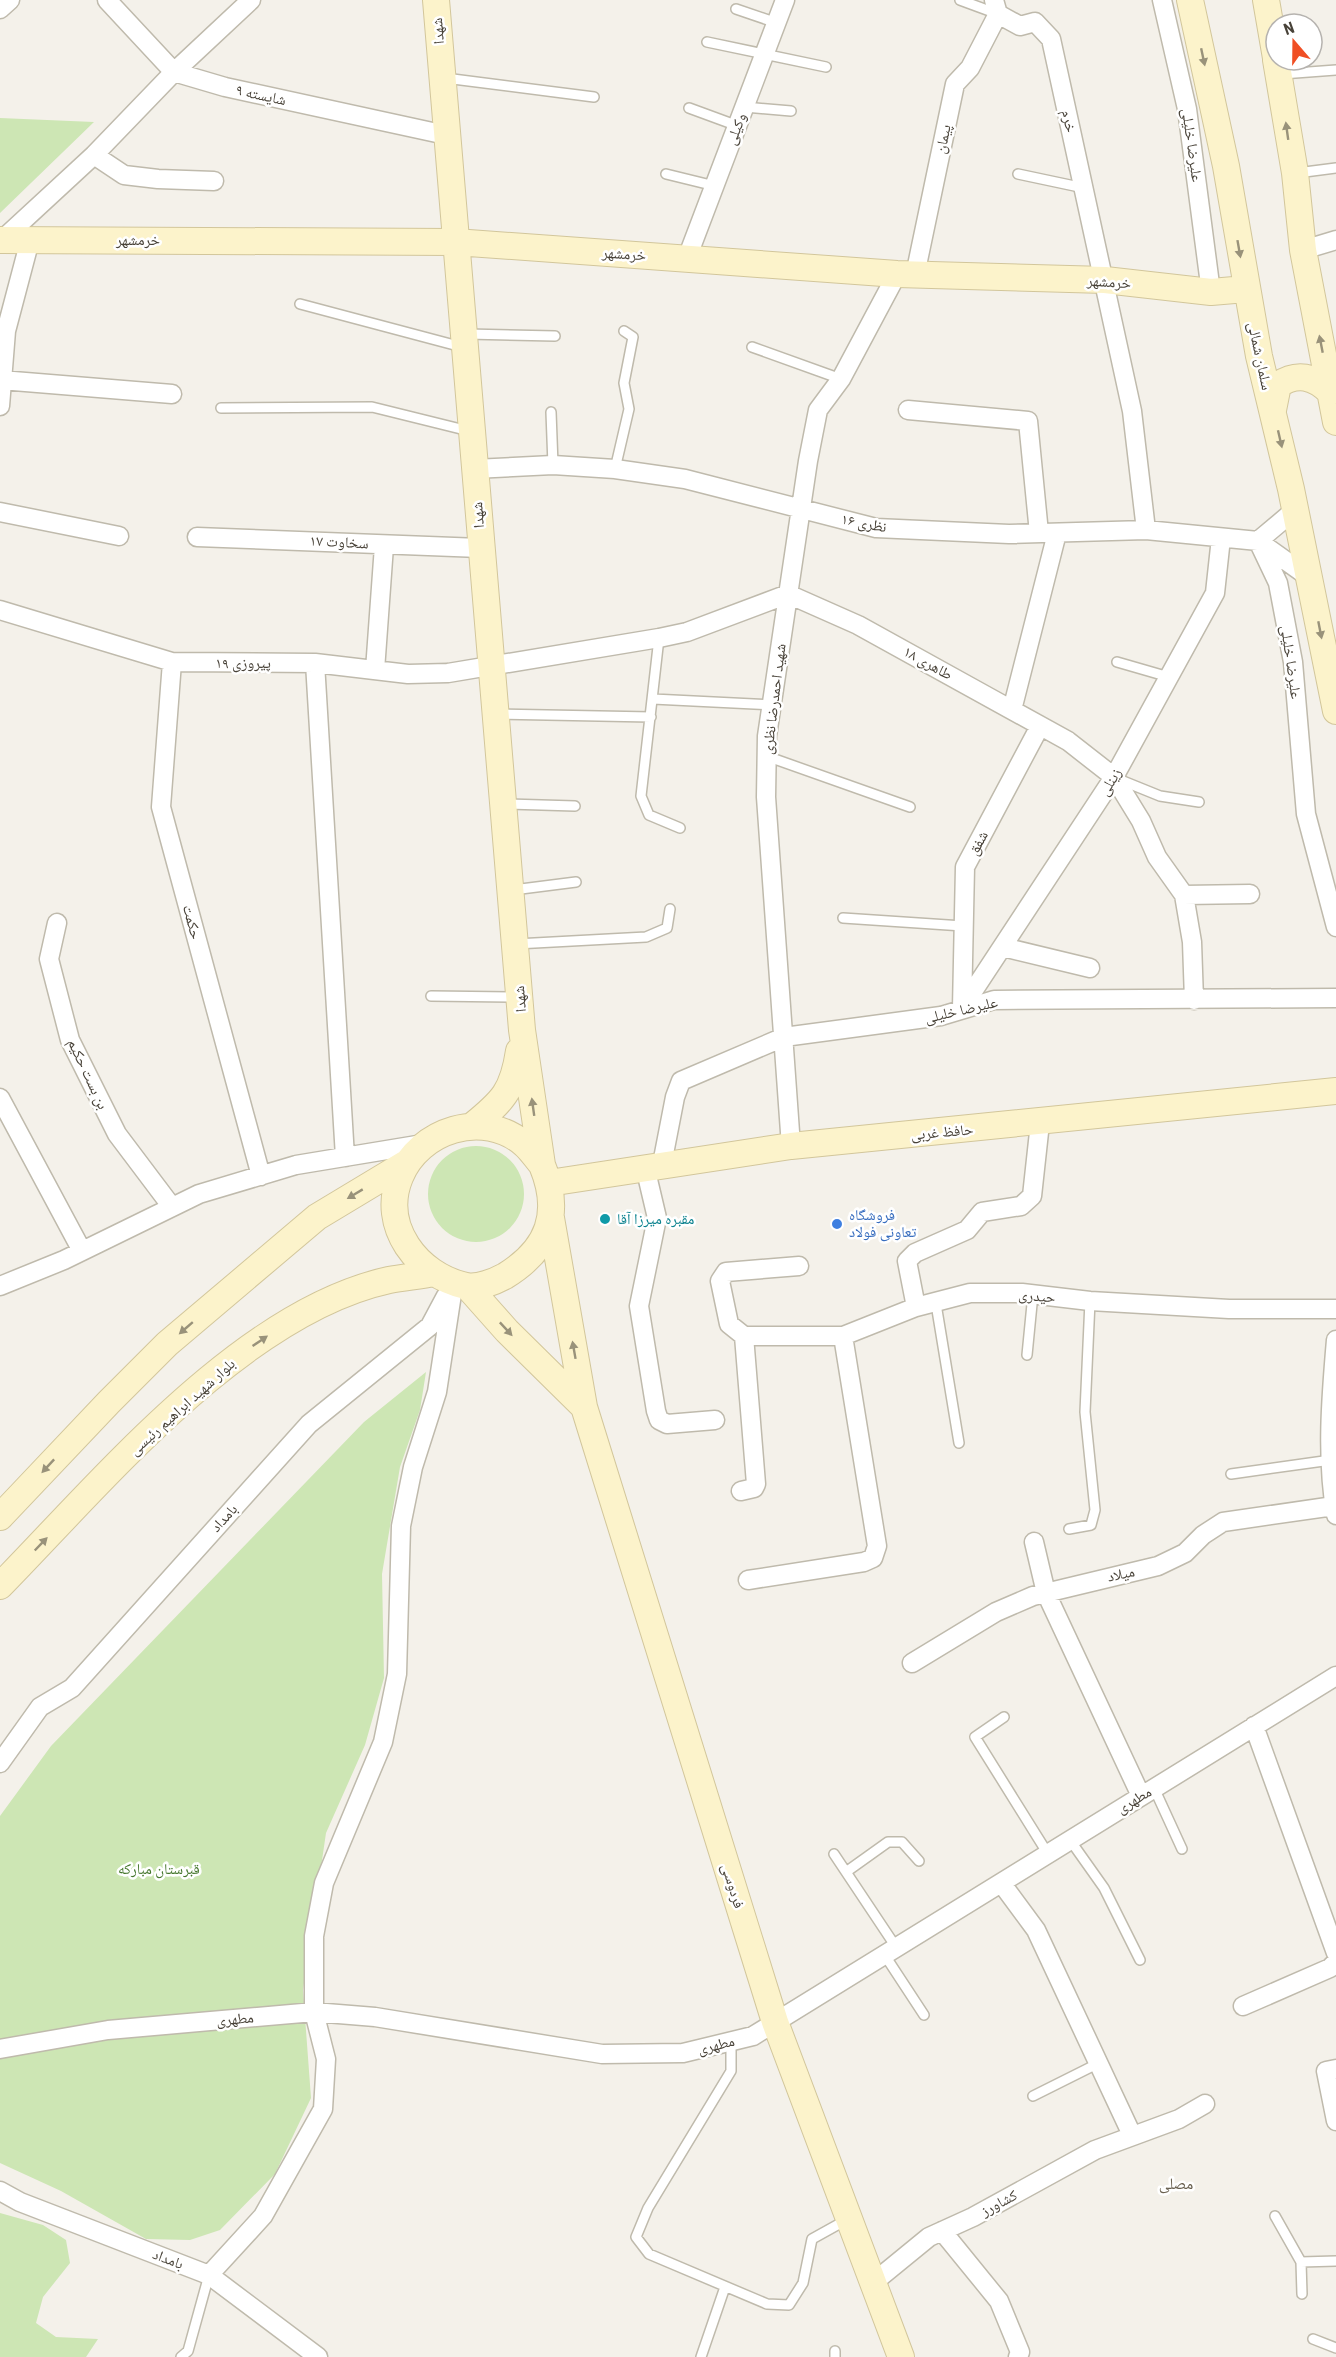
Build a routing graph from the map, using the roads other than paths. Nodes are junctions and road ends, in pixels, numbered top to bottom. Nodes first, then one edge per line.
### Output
1 (10, 0) edge
2 (107, 0) edge
3 (251, 0) edge
4 (436, 0) edge
5 (785, 0) edge
6 (960, 0) edge
7 (1162, 0) edge
8 (1190, 0) edge
9 (996, 7) edge
10 (0, 9) edge
11 (736, 9) dead end
12 (777, 23) junction
13 (707, 42) dead end
14 (765, 54) junction
15 (826, 67) dead end
16 (174, 72) junction
17 (1278, 72) edge
18 (442, 77) junction
19 (594, 97) dead end
20 (745, 107) junction
21 (689, 108) dead end
22 (791, 111) dead end
23 (738, 126) junction
24 (446, 135) junction
25 (94, 155) junction
26 (1336, 168) edge
27 (1295, 173) junction
28 (666, 174) dead end
29 (1018, 174) dead end
30 (214, 181) dead end
31 (715, 186) junction
32 (1084, 188) junction
33 (1, 240) edge
34 (30, 240) junction
35 (1336, 240) edge
36 (454, 242) junction
37 (1303, 250) junction
38 (687, 258) junction
39 (906, 275) junction
40 (1105, 280) junction
41 (1246, 290) junction
42 (1211, 292) junction
43 (300, 304) dead end
44 (624, 331) dead end
45 (555, 336) dead end
46 (464, 340) junction
47 (752, 347) dead end
48 (842, 378) junction
49 (1, 380) edge
50 (1330, 392) junction
51 (172, 394) dead end
52 (0, 406) edge
53 (222, 408) dead end
54 (908, 410) dead end
55 (1273, 410) junction
56 (550, 412) dead end
57 (1336, 422) edge
58 (471, 432) junction
59 (553, 465) junction
60 (474, 469) junction
61 (615, 469) junction
62 (801, 509) junction
63 (1296, 509) junction
64 (0, 512) edge
65 (1146, 530) junction
66 (1048, 533) junction
67 (119, 536) dead end
68 (197, 537) dead end
69 (1221, 538) junction
70 (1258, 541) junction
71 (384, 546) junction
72 (480, 548) junction
73 (1310, 578) junction
74 (788, 594) junction
75 (0, 611) edge
76 (659, 638) junction
77 (172, 662) junction
78 (1117, 662) dead end
79 (315, 663) junction
80 (492, 665) junction
81 (375, 670) junction
82 (1169, 677) junction
83 (653, 699) junction
84 (772, 705) junction
85 (1012, 710) junction
86 (1336, 711) edge
87 (494, 714) junction
88 (651, 717) junction
89 (1040, 726) junction
90 (766, 756) junction
91 (1114, 777) junction
92 (1198, 802) dead end
93 (502, 804) junction
94 (575, 806) dead end
95 (910, 807) dead end
96 (680, 828) dead end
97 (576, 882) dead end
98 (510, 890) junction
99 (1251, 894) dead end
100 (1184, 895) junction
101 (670, 909) dead end
102 (843, 918) dead end
103 (57, 923) dead end
104 (963, 926) junction
105 (1336, 927) edge
106 (515, 944) junction
107 (1003, 947) junction
108 (1090, 968) dead end
109 (431, 996) dead end
110 (520, 997) junction
111 (1336, 998) edge
112 (1194, 1000) junction
113 (962, 1008) junction
114 (522, 1030) junction
115 (784, 1037) junction
116 (1335, 1091) edge
117 (0, 1098) edge
118 (1040, 1123) junction
119 (472, 1126) junction
120 (423, 1144) junction
121 (791, 1146) junction
122 (345, 1157) junction
123 (405, 1164) junction
124 (654, 1166) junction
125 (545, 1174) junction
126 (261, 1176) junction
127 (172, 1207) junction
128 (551, 1218) junction
129 (82, 1251) junction
130 (798, 1266) dead end
131 (452, 1280) junction
132 (0, 1286) edge
133 (1033, 1294) junction
134 (1090, 1301) junction
135 (936, 1304) junction
136 (916, 1307) junction
137 (1336, 1309) edge
138 (744, 1336) junction
139 (843, 1336) junction
140 (1336, 1340) edge
141 (1027, 1355) dead end
142 (584, 1407) junction
143 (716, 1420) dead end
144 (959, 1443) dead end
145 (1331, 1460) junction
146 (1231, 1474) dead end
147 (741, 1491) dead end
148 (1335, 1510) edge
149 (0, 1517) edge
150 (1069, 1529) dead end
151 (1034, 1542) dead end
152 (747, 1580) dead end
153 (0, 1586) edge
154 (1046, 1593) junction
155 (912, 1663) dead end
156 (1336, 1676) edge
157 (1004, 1717) dead end
158 (1254, 1726) junction
159 (0, 1763) edge
160 (1148, 1792) junction
161 (1070, 1840) junction
162 (1182, 1849) dead end
163 (834, 1854) dead end
164 (1048, 1854) junction
165 (920, 1861) dead end
166 (846, 1872) junction
167 (1002, 1884) junction
168 (890, 1950) junction
169 (1336, 1953) edge
170 (1140, 1960) dead end
171 (1336, 1962) edge
172 (1243, 2006) dead end
173 (314, 2012) junction
174 (924, 2015) dead end
175 (775, 2022) junction
176 (731, 2041) junction
177 (0, 2049) edge
178 (1099, 2063) junction
179 (1336, 2070) edge
180 (1033, 2096) dead end
181 (1205, 2104) dead end
182 (1336, 2121) edge
183 (1132, 2135) junction
184 (0, 2192) edge
185 (1275, 2216) dead end
186 (850, 2218) junction
187 (942, 2231) junction
188 (1336, 2261) edge
189 (1301, 2262) junction
190 (209, 2275) junction
191 (874, 2282) junction
192 (725, 2287) junction
193 (1302, 2294) dead end
194 (1313, 2339) dead end
195 (1336, 2348) edge
196 (181, 2357) edge
197 (318, 2357) edge
198 (701, 2357) edge
199 (901, 2357) edge
200 (1018, 2357) edge

1 - 10 street
2 - 16 street
3 - 16 street
4 - 18 main road, شهدا
5 - 12 street, وکیلی
6 - 9 lane
7 - 42 street, علیرضا خلیلی
8 -> 41 main road, سلمان شمالی
9 - 32 street, خرم
9 - 39 street, پیمان
11 - 12 lane
12 - 14 street, وکیلی
13 - 14 lane
14 - 15 lane
14 - 20 street, وکیلی
16 - 24 street, شایسته ۹
16 - 25 street
27 -> 17 main road
18 - 19 lane
18 - 24 main road, شهدا
20 - 22 lane
20 - 23 street, وکیلی
21 - 23 lane
23 - 31 street, وکیلی
24 - 36 main road, شهدا
25 - 30 street
25 - 33 street
26 - 27 lane
27 - 37 main road
28 - 31 lane
29 - 32 lane
31 - 38 street, وکیلی
32 - 40 street, خرم
33 - 34 main road, خرمشهر
34 - 36 main road, خرمشهر
34 - 49 street
35 - 37 street
36 - 38 main road, خرمشهر
36 - 46 main road, شهدا
50 -> 37 main road
38 - 39 main road, خرمشهر
39 - 40 main road, خرمشهر
39 - 48 street, شهید احمدرضا نظری
40 - 42 main road, خرمشهر
40 - 65 street, خرم
41 - 42 main road, خرمشهر
41 - 55 main road, سلمان شمالی
43 - 46 lane
44 - 61 lane
45 - 46 lane
46 - 58 main road, شهدا
47 - 48 lane
48 - 62 street, شهید احمدرضا نظری
49 - 51 street
49 - 52 street
50 - 55 main road
50 - 57 main road
53 - 58 lane
54 - 66 street
55 -> 63 main road, سلمان شمالی
56 - 59 lane
58 - 60 main road, شهدا
59 - 60 street, نظری ۱۶
59 - 61 street, نظری ۱۶
60 - 72 main road, شهدا
61 - 62 street, نظری ۱۶
62 - 66 street, نظری ۱۶
62 - 74 street, شهید احمدرضا نظری
63 - 70 street
63 - 73 main road, سلمان شمالی
64 - 67 street
65 - 66 street, نظری ۱۶
65 - 69 street, نظری ۱۶
66 - 85 street
68 - 71 street, سخاوت ۱۷
69 - 70 street, نظری ۱۶
69 - 82 street, زینلی
70 - 73 street
70 - 105 street, علیرضا خلیلی
71 - 72 street, سخاوت ۱۷
71 - 81 street
72 - 80 main road, شهدا
73 -> 86 main road, سلمان شمالی
74 - 76 street
74 - 84 street, شهید احمدرضا نظری
74 - 85 street, طاهری ۱۸
75 - 77 street, پیروزی ۱۹
76 - 80 street
76 - 83 lane
77 - 79 street, پیروزی ۱۹
77 - 126 street, حکمت
78 - 82 lane
79 - 81 street, پیروزی ۱۹
79 - 122 street
80 - 81 street, پیروزی ۱۹
80 - 87 main road, شهدا
82 - 91 street, زینلی
83 - 84 lane
83 - 88 lane
84 - 90 street, شهید احمدرضا نظری
85 - 89 street, طاهری ۱۸
87 - 88 lane
87 - 93 main road, شهدا
88 - 96 lane
89 - 91 street, طاهری ۱۸
89 - 104 street, شفق
90 - 95 lane
90 - 115 street, شهید احمدرضا نظری
91 - 92 lane
91 - 100 street, طاهری ۱۸
91 - 107 street, زینلی
93 - 94 lane
93 - 98 main road, شهدا
97 - 98 lane
98 - 106 main road, شهدا
99 - 100 street
100 - 112 street, طاهری ۱۸
101 - 106 lane
102 - 104 lane
103 - 127 street, بن بست حکیم
104 - 113 street, شفق
106 - 110 main road, شهدا
107 - 108 street
107 - 113 street, زینلی
109 - 110 lane
110 - 114 main road, شهدا
111 - 112 street, علیرضا خلیلی
112 - 113 street, علیرضا خلیلی
113 - 115 street, علیرضا خلیلی
114 - 119 main road
125 -> 114 main road
115 - 121 street, شهید احمدرضا نظری
115 - 124 street, علیرضا خلیلی
116 - 118 main road, حافظ غربی
117 - 129 street
118 - 121 main road, حافظ غربی
118 - 136 street
119 - 120 main road
119 - 125 main road
120 - 122 street
120 - 123 main road
121 - 124 main road, حافظ غربی
122 - 126 street
123 - 131 main road
123 -> 149 main road
124 - 125 main road, حافظ غربی
124 - 143 street
125 - 128 main road
126 - 127 street
127 - 129 street
128 - 131 main road
142 -> 128 main road, فردوسی
129 - 132 street
130 - 138 street
131 -> 142 main road
153 -> 131 main road, بلوار شهید ابراهیم رئیسی
131 - 159 street, بامداد
131 - 173 street
133 - 134 street, حیدری
133 - 135 street, حیدری
133 - 141 lane
134 - 137 street, حیدری
134 - 150 lane
135 - 136 street, حیدری
135 - 144 lane
136 - 139 street, حیدری
138 - 139 street, حیدری
138 - 147 street
139 - 152 street
140 - 145 street
142 - 175 main road, فردوسی
145 - 146 lane
145 - 148 street
148 - 154 street, میلاد
151 - 154 street
154 - 155 street, میلاد
154 - 160 street
156 - 158 street, مطهری
157 - 164 lane
158 - 160 street, مطهری
158 - 169 street
160 - 161 street, مطهری
160 - 162 lane
161 - 164 street, مطهری
161 - 170 lane
163 - 166 lane
164 - 167 street, مطهری
165 - 166 lane
166 - 168 lane
167 - 168 street, مطهری
167 - 178 street
168 - 174 lane
168 - 175 street, مطهری
171 - 172 street
173 - 176 street, مطهری
173 - 177 street, مطهری
173 - 190 street
175 - 176 street, مطهری
175 - 186 main road, فردوسی
176 - 192 lane
178 - 180 lane
178 - 183 street
179 - 182 street
181 - 183 street, کشاورز
183 - 187 street, کشاورز
184 - 190 street, بامداد
185 - 189 lane
186 - 191 main road, فردوسی
186 - 192 lane
187 - 191 street, کشاورز
187 - 200 street
188 - 189 lane
189 - 193 lane
190 - 196 lane
190 - 197 street, بامداد
191 - 199 main road, فردوسی
192 - 198 lane
194 - 195 lane

